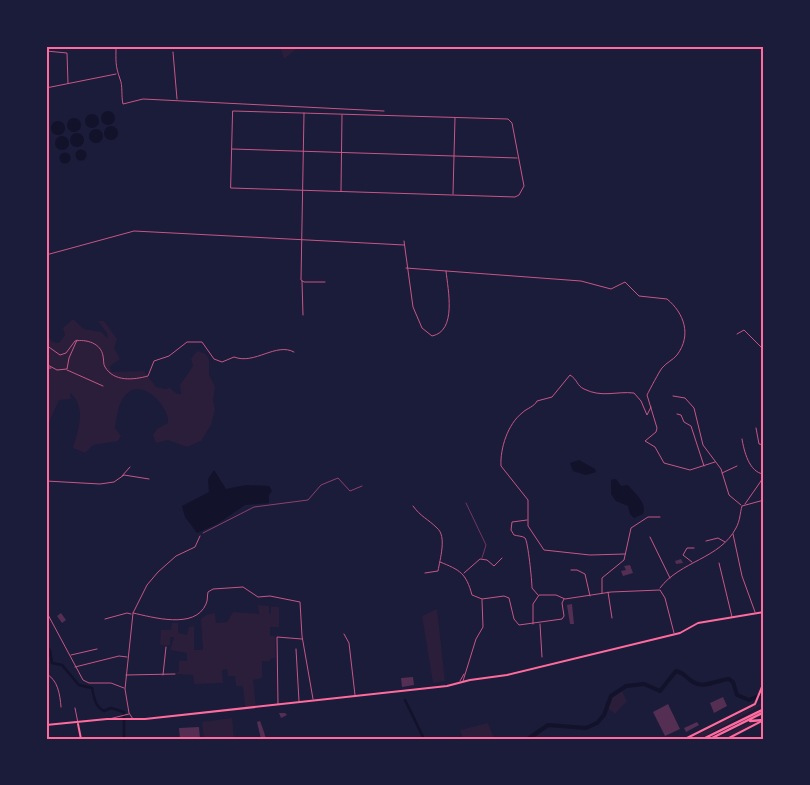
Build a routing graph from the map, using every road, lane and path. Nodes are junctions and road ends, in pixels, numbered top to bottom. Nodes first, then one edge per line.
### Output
1 (116, 46) edge
2 (46, 51) edge
3 (174, 52) dead end
4 (117, 74) junction
5 (68, 84) junction
6 (46, 88) edge
7 (177, 101) junction
8 (384, 111) dead end
9 (304, 113) junction
10 (342, 114) junction
11 (455, 117) junction
12 (232, 149) junction
13 (303, 151) junction
14 (342, 153) junction
15 (454, 156) junction
16 (518, 158) junction
17 (302, 190) junction
18 (341, 192) junction
19 (452, 195) junction
20 (300, 240) junction
21 (404, 241) dead end
22 (404, 245) junction
23 (46, 255) edge
24 (406, 268) junction
25 (446, 270) junction
26 (302, 281) junction
27 (325, 282) dead end
28 (303, 315) dead end
29 (737, 334) dead end
30 (77, 340) junction
31 (46, 345) edge
32 (764, 350) edge
33 (294, 352) dead end
34 (46, 364) edge
35 (52, 367) junction
36 (46, 368) edge
37 (67, 369) junction
38 (102, 386) dead end
39 (673, 396) dead end
40 (651, 407) junction
41 (677, 414) dead end
42 (756, 428) dead end
43 (742, 439) dead end
44 (764, 445) edge
45 (715, 462) junction
46 (704, 466) junction
47 (737, 466) dead end
48 (130, 467) dead end
49 (722, 473) junction
50 (763, 474) edge
51 (122, 476) junction
52 (149, 480) dead end
53 (46, 481) edge
54 (362, 486) dead end
55 (764, 500) edge
56 (466, 503) dead end
57 (745, 504) junction
58 (413, 506) dead end
59 (742, 506) junction
60 (660, 517) dead end
61 (527, 520) junction
62 (733, 534) junction
63 (200, 536) joint
64 (650, 537) dead end
65 (706, 541) dead end
66 (726, 543) junction
67 (694, 548) dead end
68 (625, 554) junction
69 (502, 558) dead end
70 (480, 559) junction
71 (440, 562) junction
72 (693, 563) junction
73 (719, 563) dead end
74 (570, 570) dead end
75 (424, 573) dead end
76 (463, 574) junction
77 (670, 578) junction
78 (660, 590) junction
79 (608, 592) junction
80 (602, 593) junction
81 (539, 595) junction
82 (590, 596) junction
83 (482, 599) junction
84 (565, 599) junction
85 (46, 611) edge
86 (764, 612) edge
87 (755, 613) junction
88 (132, 614) junction
89 (732, 617) junction
90 (612, 618) dead end
91 (105, 619) dead end
92 (540, 623) junction
93 (533, 624) junction
94 (674, 633) junction
95 (344, 634) dead end
96 (303, 639) junction
97 (166, 647) dead end
98 (96, 649) dead end
99 (296, 649) dead end
100 (69, 656) junction
101 (128, 657) junction
102 (542, 657) dead end
103 (75, 667) junction
104 (464, 673) junction
105 (46, 674) edge
106 (126, 674) junction
107 (175, 674) dead end
108 (163, 675) junction
109 (463, 682) junction
110 (764, 682) edge
111 (460, 683) junction
112 (125, 689) junction
113 (355, 696) junction
114 (313, 701) junction
115 (299, 702) junction
116 (278, 705) junction
117 (61, 707) dead end
118 (74, 708) dead end
119 (764, 710) edge
120 (129, 713) junction
121 (124, 717) junction
122 (133, 720) junction
123 (764, 720) edge
124 (78, 723) junction
125 (46, 725) edge
126 (81, 739) edge
127 (686, 739) edge
128 (703, 739) edge
129 (712, 739) edge
130 (727, 739) edge

1 - 4 street
2 - 5 street
3 - 7 street
4 - 5 street
4 - 7 street
5 - 6 street
7 - 8 street
9 - 10 street
9 - 12 street
9 - 13 street
10 - 11 street
10 - 14 street
11 - 15 street
11 - 16 street
12 - 13 street
12 - 17 street
13 - 14 street
13 - 17 street
14 - 15 street
14 - 18 street
15 - 16 street
15 - 19 street
16 - 19 street
17 - 18 street
17 - 20 street
18 - 19 street
20 - 22 street
20 - 23 street
20 - 26 street
21 - 22 street
22 - 24 street
24 - 25 street
24 - 25 street
25 - 40 street
26 - 27 street
26 - 28 street
29 - 32 street
30 - 31 street
30 - 33 street
30 - 37 street
34 - 35 street
35 - 36 street
35 - 37 street
37 - 38 street
39 - 45 street
40 - 46 street
40 - 61 street
41 - 46 street
42 - 44 street
43 - 50 street
45 - 46 street
45 - 49 street
47 - 49 street
48 - 51 street
49 - 59 street
50 - 57 street
51 - 52 street
51 - 53 street
54 - 63 path
55 - 57 street
56 - 70 lane
57 - 59 street
58 - 71 street
59 - 62 street
60 - 68 street
61 - 68 street
61 - 81 street
62 - 66 street
62 - 87 street
63 - 88 street
64 - 77 street
65 - 66 street
66 - 72 street
67 - 72 street
68 - 80 street
69 - 70 street
70 - 76 street
71 - 75 street
71 - 76 street
72 - 77 street
73 - 89 street
74 - 82 street
76 - 83 street
77 - 78 street
78 - 79 street
78 - 94 street
79 - 80 street
79 - 90 street
80 - 82 street
81 - 84 street
81 - 93 street
82 - 84 street
83 - 93 street
83 - 104 street
84 - 92 street
85 - 100 street
86 - 87 main road
87 - 89 main road
88 - 91 street
88 - 96 street
88 - 101 street
89 - 94 main road
92 - 93 street
92 - 102 street
94 - 109 main road
95 - 113 street
96 - 114 street
96 - 116 street
97 - 108 street
98 - 100 street
99 - 115 street
100 - 103 street
101 - 103 street
101 - 106 street
103 - 112 street
104 - 109 street
104 - 111 street
105 - 117 street
106 - 108 street
106 - 112 street
107 - 108 street
109 - 111 main road
110 - 127 main road
111 - 113 main road
112 - 120 street
113 - 114 main road
114 - 115 main road
115 - 116 main road
116 - 122 main road
118 - 124 street
119 - 128 highway
119 - 129 highway
120 - 121 street
120 - 122 street
121 - 122 main road
121 - 124 main road
123 - 129 highway
123 - 130 main road
124 - 125 main road
124 - 126 main road

